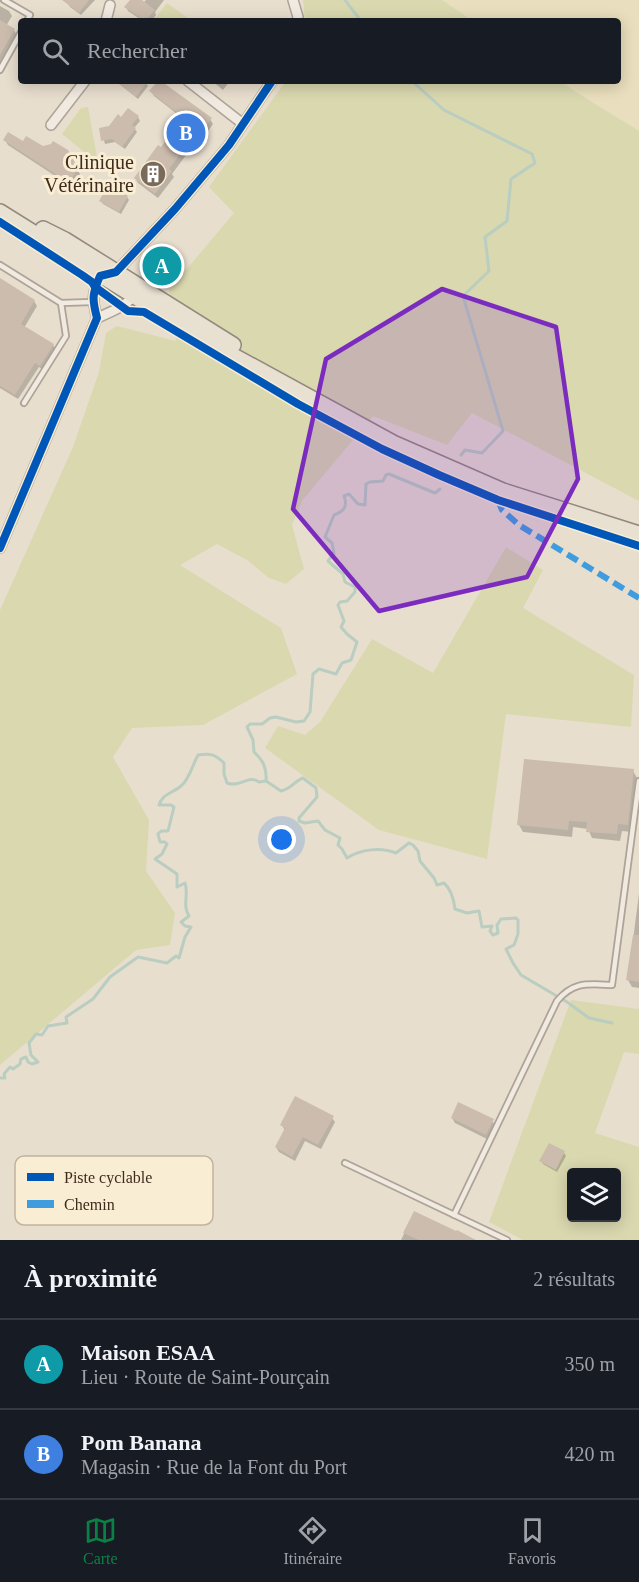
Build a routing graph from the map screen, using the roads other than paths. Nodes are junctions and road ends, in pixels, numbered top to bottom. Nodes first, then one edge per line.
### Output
1 (4, 0) edge
2 (293, 0) edge
3 (110, 5) dead end
4 (28, 18) edge
5 (107, 18) edge
6 (298, 18) edge
7 (18, 37) edge
8 (0, 70) edge
9 (83, 84) edge
10 (192, 84) edge
11 (270, 84) edge
12 (243, 124) junction
13 (51, 125) dead end
14 (0, 205) edge
15 (0, 212) edge
16 (0, 265) edge
17 (116, 272) junction
18 (100, 276) junction
19 (137, 292) junction
20 (92, 302) junction
21 (61, 303) junction
22 (97, 318) junction
23 (24, 403) dead end
24 (639, 534) edge
25 (0, 548) edge
26 (639, 781) edge
27 (345, 1163) dead end
28 (454, 1215) junction
29 (507, 1240) edge

1 - 4 lane
2 - 6 street
3 - 5 street
7 - 8 lane
9 - 13 street
10 - 12 street
11 - 12 street
12 - 17 street
14 - 17 main road
15 - 18 main road
16 - 21 lane
17 - 18 street
17 - 19 main road
18 - 19 main road
18 - 20 street
19 - 22 street
19 - 24 main road
20 - 21 lane
20 - 22 street
21 - 23 lane
22 - 25 street
26 - 28 lane
27 - 28 lane
28 - 29 lane

